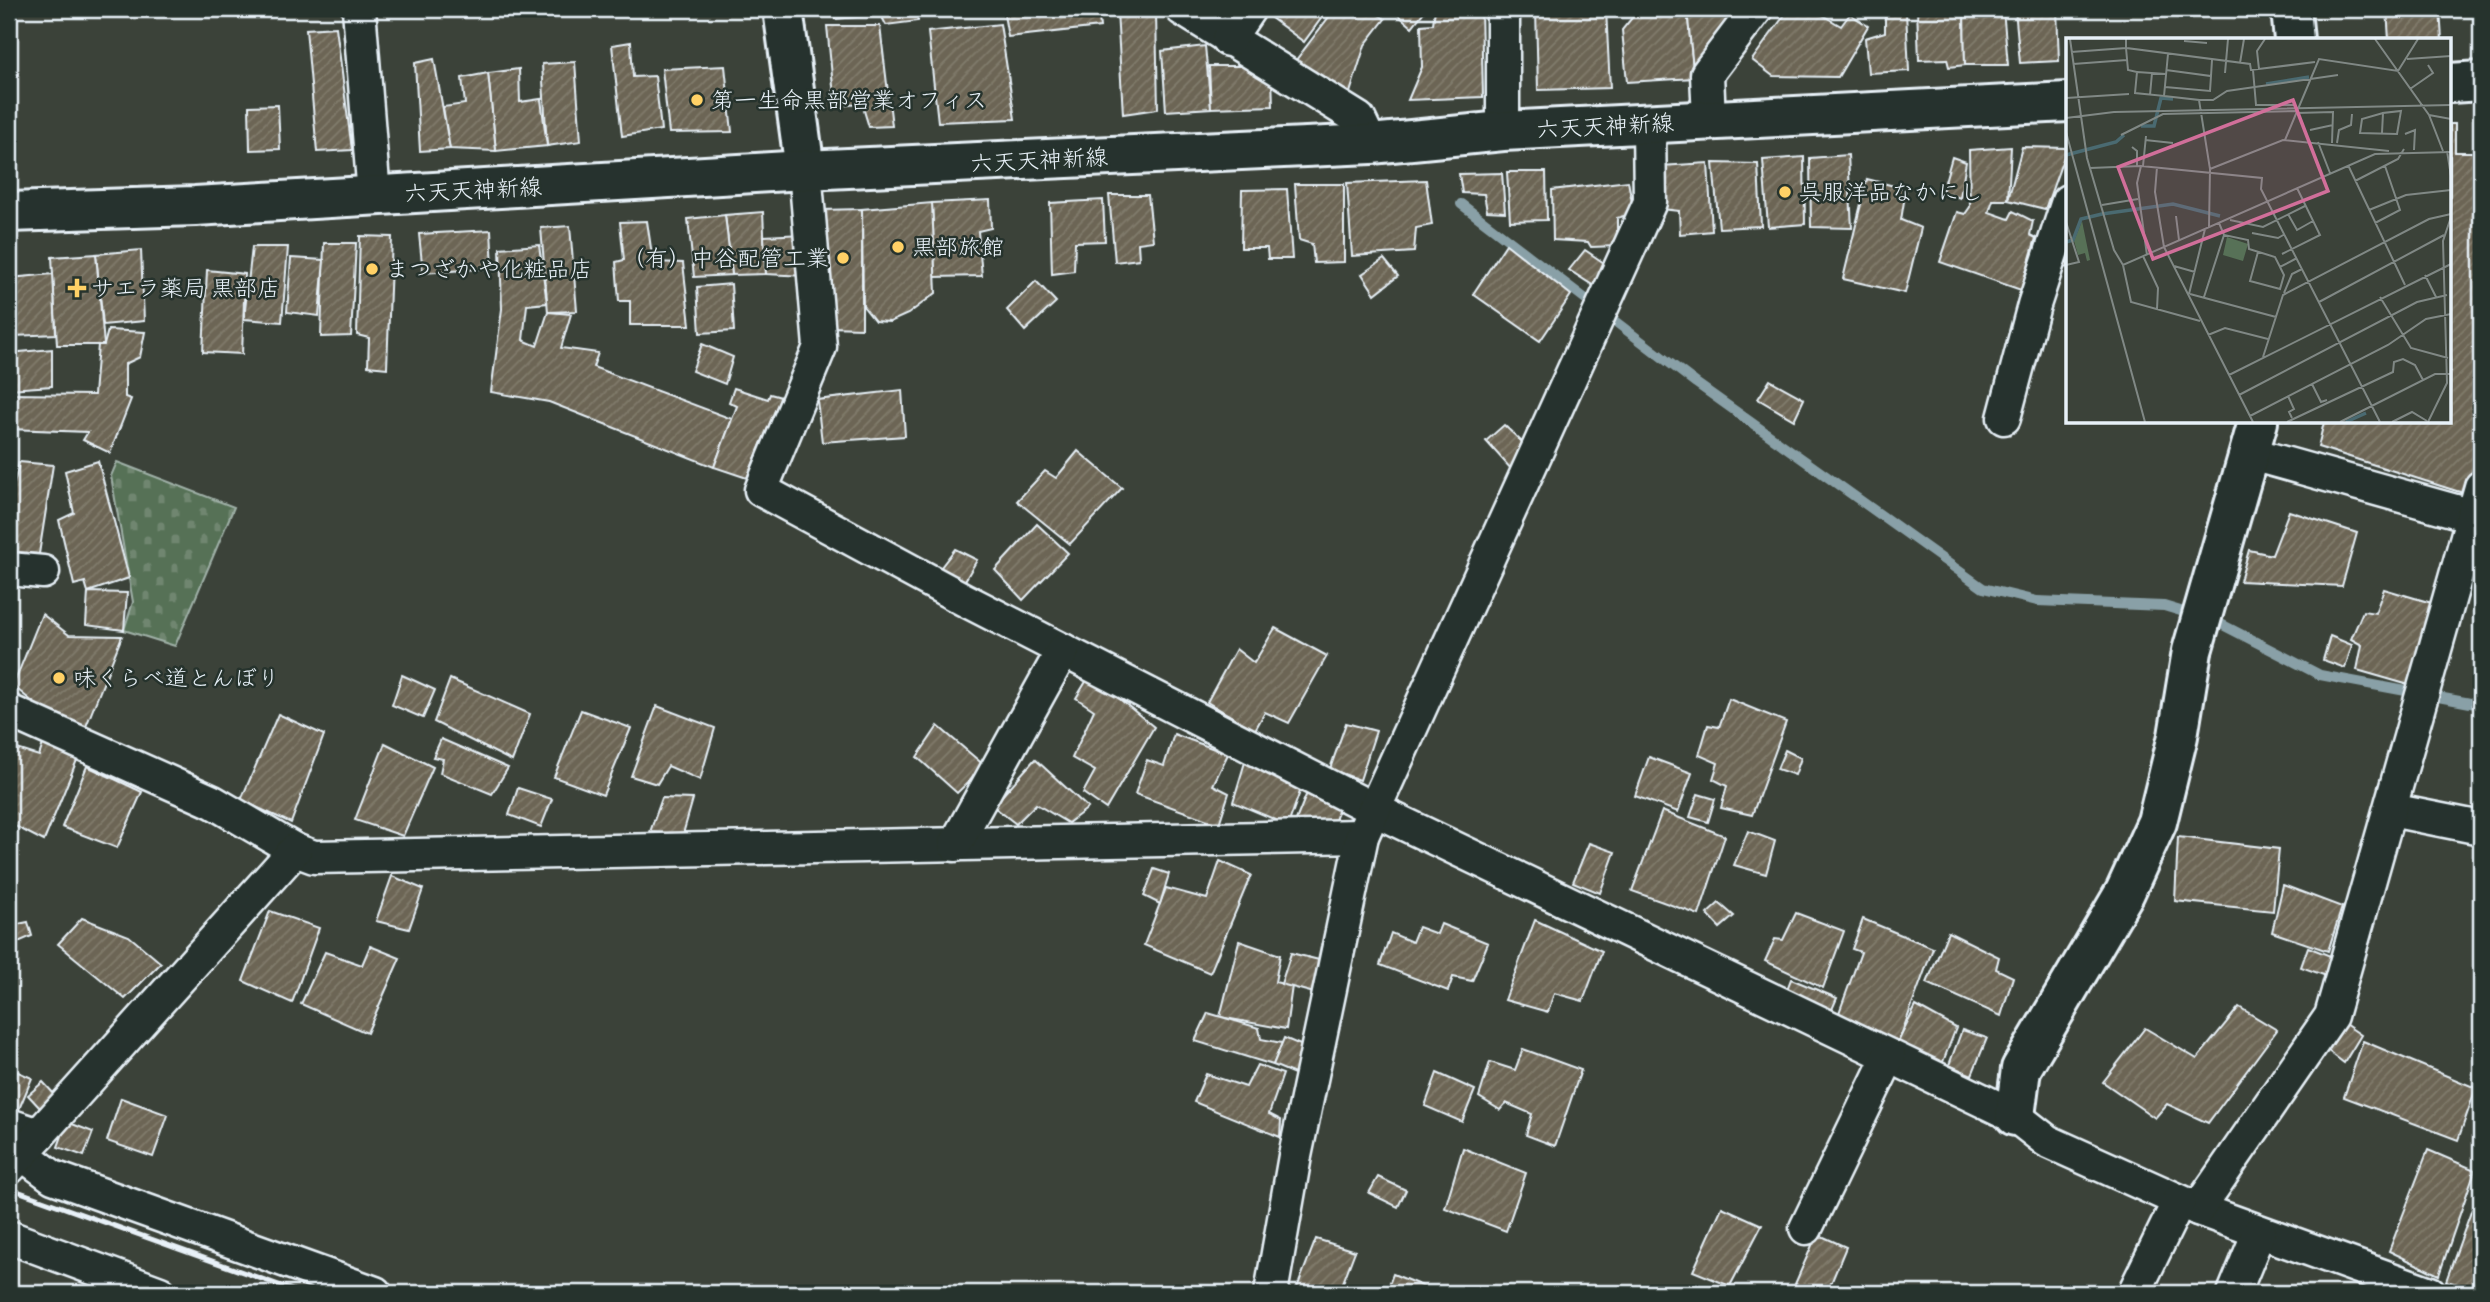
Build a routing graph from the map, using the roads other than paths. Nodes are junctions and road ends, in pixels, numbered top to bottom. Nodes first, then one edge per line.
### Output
1 (359, 9) edge
2 (783, 9) edge
3 (1182, 9) edge
4 (1249, 9) edge
5 (1503, 9) edge
6 (1756, 9) edge
7 (2291, 9) edge
8 (2294, 38) edge
9 (1228, 40) junction
10 (2481, 81) edge
11 (2452, 83) edge
12 (2066, 102) edge
13 (1709, 120) junction
14 (1649, 125) junction
15 (1503, 131) junction
16 (1371, 144) junction
17 (805, 170) junction
18 (374, 196) junction
19 (2066, 209) edge
20 (9, 212) edge
21 (2004, 418) dead end
22 (2253, 437) edge
23 (2477, 501) edge
24 (9, 569) edge
25 (43, 572) dead end
26 (1063, 650) junction
27 (12, 720) edge
28 (2391, 810) junction
29 (1368, 822) junction
30 (2481, 828) edge
31 (955, 845) junction
32 (295, 850) junction
33 (1889, 1056) junction
34 (2015, 1116) junction
35 (9, 1125) edge
36 (23, 1152) edge
37 (2189, 1205) junction
38 (1806, 1228) dead end
39 (2259, 1232) junction
40 (9, 1237) edge
41 (160, 1293) edge
42 (375, 1293) edge
43 (1271, 1293) edge
44 (2134, 1293) edge
45 (2234, 1293) edge
46 (2430, 1293) edge

1 - 18 street
2 - 17 main road
3 - 9 street
4 - 9 street
5 - 15 street
6 - 13 street
7 - 8 main road
9 - 16 street
10 - 11 main road
12 - 13 main road, 六天天神新線
13 - 14 main road, 六天天神新線
14 - 15 main road, 六天天神新線
14 - 29 street
15 - 16 main road, 六天天神新線
16 - 17 main road, 六天天神新線
17 - 18 main road, 六天天神新線
17 - 26 street
18 - 20 main road, 六天天神新線
19 - 21 street
22 - 23 street
22 - 34 main road
23 - 28 street
24 - 25 street
26 - 29 street
26 - 31 street
27 - 32 street
28 - 30 street
28 - 37 street
29 - 31 street
29 - 33 street
29 - 43 street
31 - 32 street
32 - 36 street
33 - 34 street
33 - 38 street
34 - 37 street
35 - 36 street
36 - 42 street
37 - 39 street
37 - 44 street
39 - 45 street
39 - 46 street
40 - 41 street

